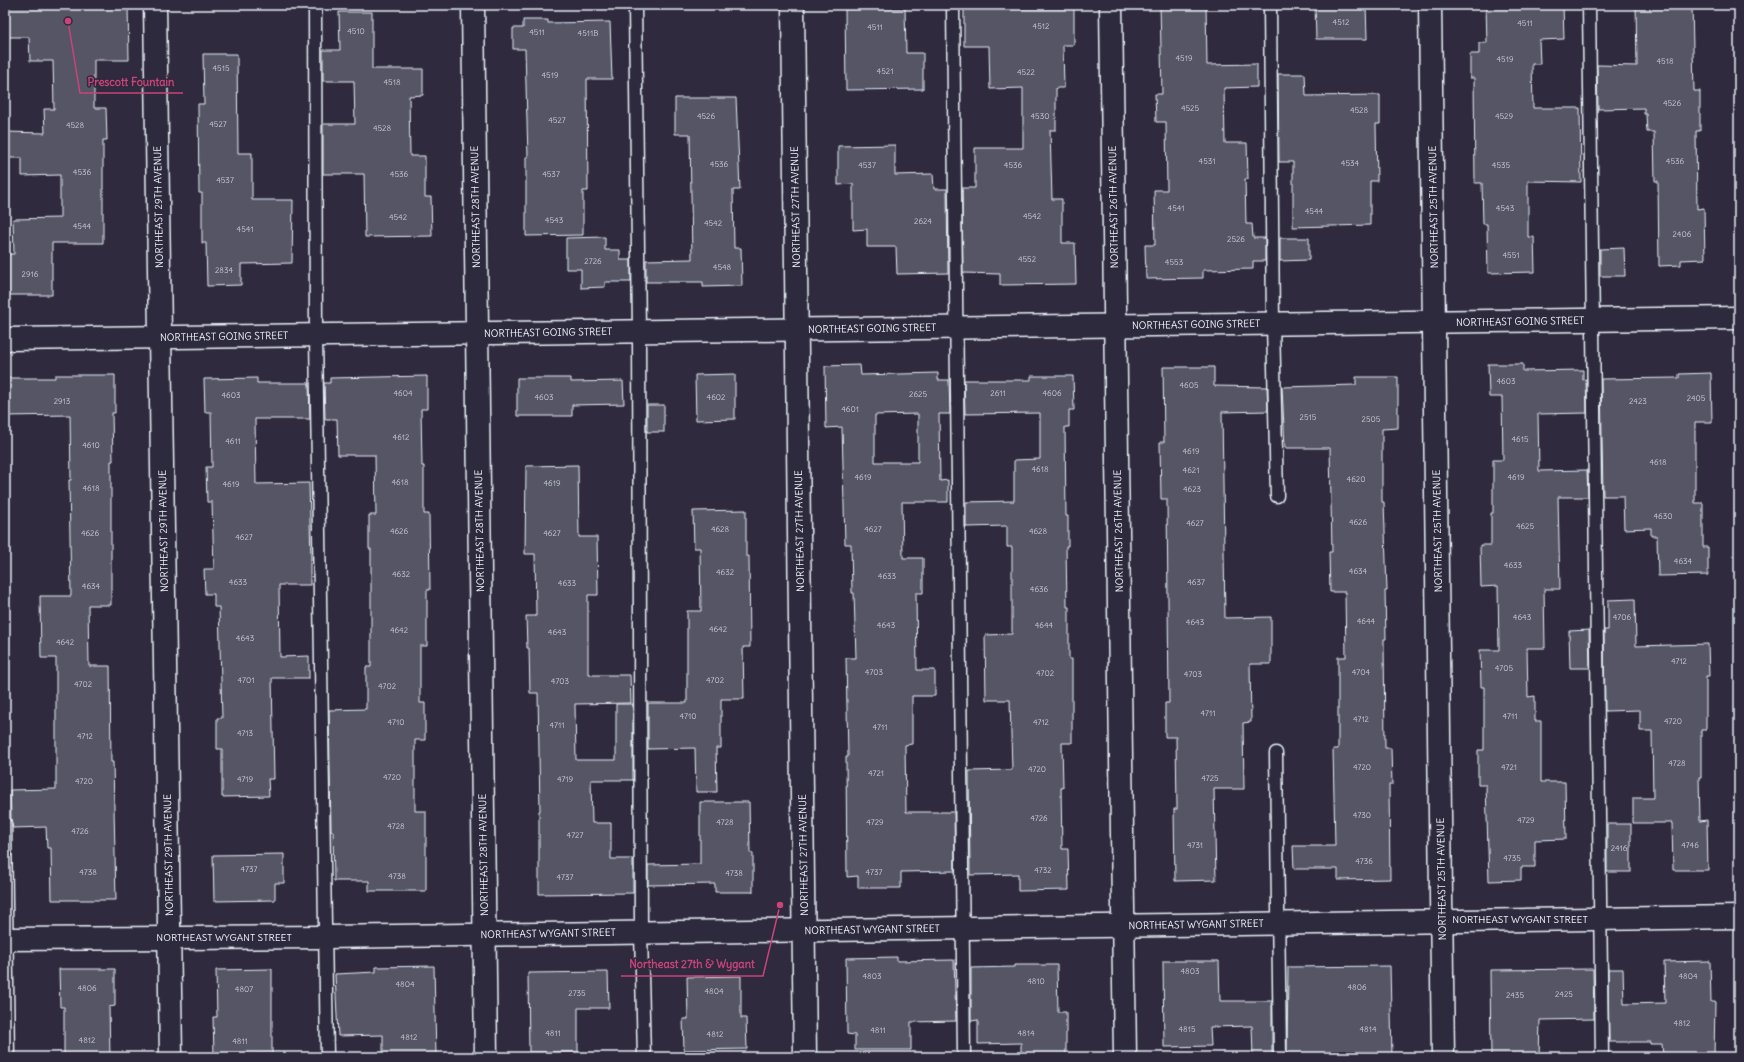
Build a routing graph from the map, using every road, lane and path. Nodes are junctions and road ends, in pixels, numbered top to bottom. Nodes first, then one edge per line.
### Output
1 (155, 5) edge
2 (314, 5) edge
3 (473, 5) edge
4 (635, 5) edge
5 (793, 5) edge
6 (953, 5) edge
7 (1111, 5) edge
8 (1270, 5) edge
9 (1430, 5) edge
10 (1589, 5) edge
11 (1739, 318) edge
12 (1593, 320) junction
13 (1434, 321) junction
14 (1273, 323) junction
15 (1115, 325) junction
16 (955, 327) junction
17 (797, 329) junction
18 (639, 331) junction
19 (476, 333) junction
20 (316, 335) junction
21 (160, 336) junction
22 (5, 339) edge
23 (1277, 496) dead end
24 (1276, 753) dead end
25 (5, 824) edge
26 (1739, 917) edge
27 (1600, 918) junction
28 (1441, 920) junction
29 (1277, 923) junction
30 (1123, 925) junction
31 (963, 928) junction
32 (804, 930) junction
33 (641, 932) junction
34 (484, 933) junction
35 (326, 937) junction
36 (170, 938) junction
37 (6, 939) edge
38 (8, 1057) edge
39 (171, 1057) edge
40 (327, 1057) edge
41 (486, 1057) edge
42 (644, 1057) edge
43 (805, 1057) edge
44 (964, 1057) edge
45 (1125, 1057) edge
46 (1280, 1057) edge
47 (1443, 1057) edge
48 (1602, 1057) edge

1 - 21 street, NORTHEAST 29TH AVENUE
2 - 20 lane
3 - 19 street, NORTHEAST 28TH AVENUE
4 - 18 lane
5 - 17 street, NORTHEAST 27TH AVENUE
6 - 16 lane
7 - 15 street, NORTHEAST 26TH AVENUE
8 - 14 lane
9 - 13 street, NORTHEAST 25TH AVENUE
10 - 12 lane
11 - 12 street, NORTHEAST GOING STREET
12 - 13 street, NORTHEAST GOING STREET
12 - 27 lane
13 - 14 street, NORTHEAST GOING STREET
13 - 28 street, NORTHEAST 25TH AVENUE
14 - 15 street, NORTHEAST GOING STREET
14 - 23 lane
15 - 16 street, NORTHEAST GOING STREET
15 - 30 street, NORTHEAST 26TH AVENUE
16 - 17 street, NORTHEAST GOING STREET
16 - 31 lane
17 - 18 street, NORTHEAST GOING STREET
17 - 32 street, NORTHEAST 27TH AVENUE
18 - 19 street, NORTHEAST GOING STREET
18 - 33 lane
19 - 20 street, NORTHEAST GOING STREET
19 - 34 street, NORTHEAST 28TH AVENUE
20 - 21 street, NORTHEAST GOING STREET
20 - 35 lane
21 - 22 street, NORTHEAST GOING STREET
21 - 36 street, NORTHEAST 29TH AVENUE
24 - 29 lane
25 - 37 lane
26 - 27 street, NORTHEAST WYGANT STREET
27 - 28 street, NORTHEAST WYGANT STREET
27 - 48 lane
28 - 29 street, NORTHEAST WYGANT STREET
28 - 47 street, NORTHEAST 25TH AVENUE
29 - 30 street, NORTHEAST WYGANT STREET
29 - 46 lane
30 - 31 street, NORTHEAST WYGANT STREET
30 - 45 street, NORTHEAST 26TH AVENUE
31 - 32 street, NORTHEAST WYGANT STREET
31 - 44 lane
32 - 33 street, NORTHEAST WYGANT STREET
32 - 43 street, NORTHEAST 27TH AVENUE
33 - 34 street, NORTHEAST WYGANT STREET
33 - 42 lane
34 - 35 street, NORTHEAST WYGANT STREET
34 - 41 street, NORTHEAST 28TH AVENUE
35 - 36 street, NORTHEAST WYGANT STREET
35 - 40 lane
36 - 37 street, NORTHEAST WYGANT STREET
36 - 39 street, NORTHEAST 29TH AVENUE
37 - 38 lane

